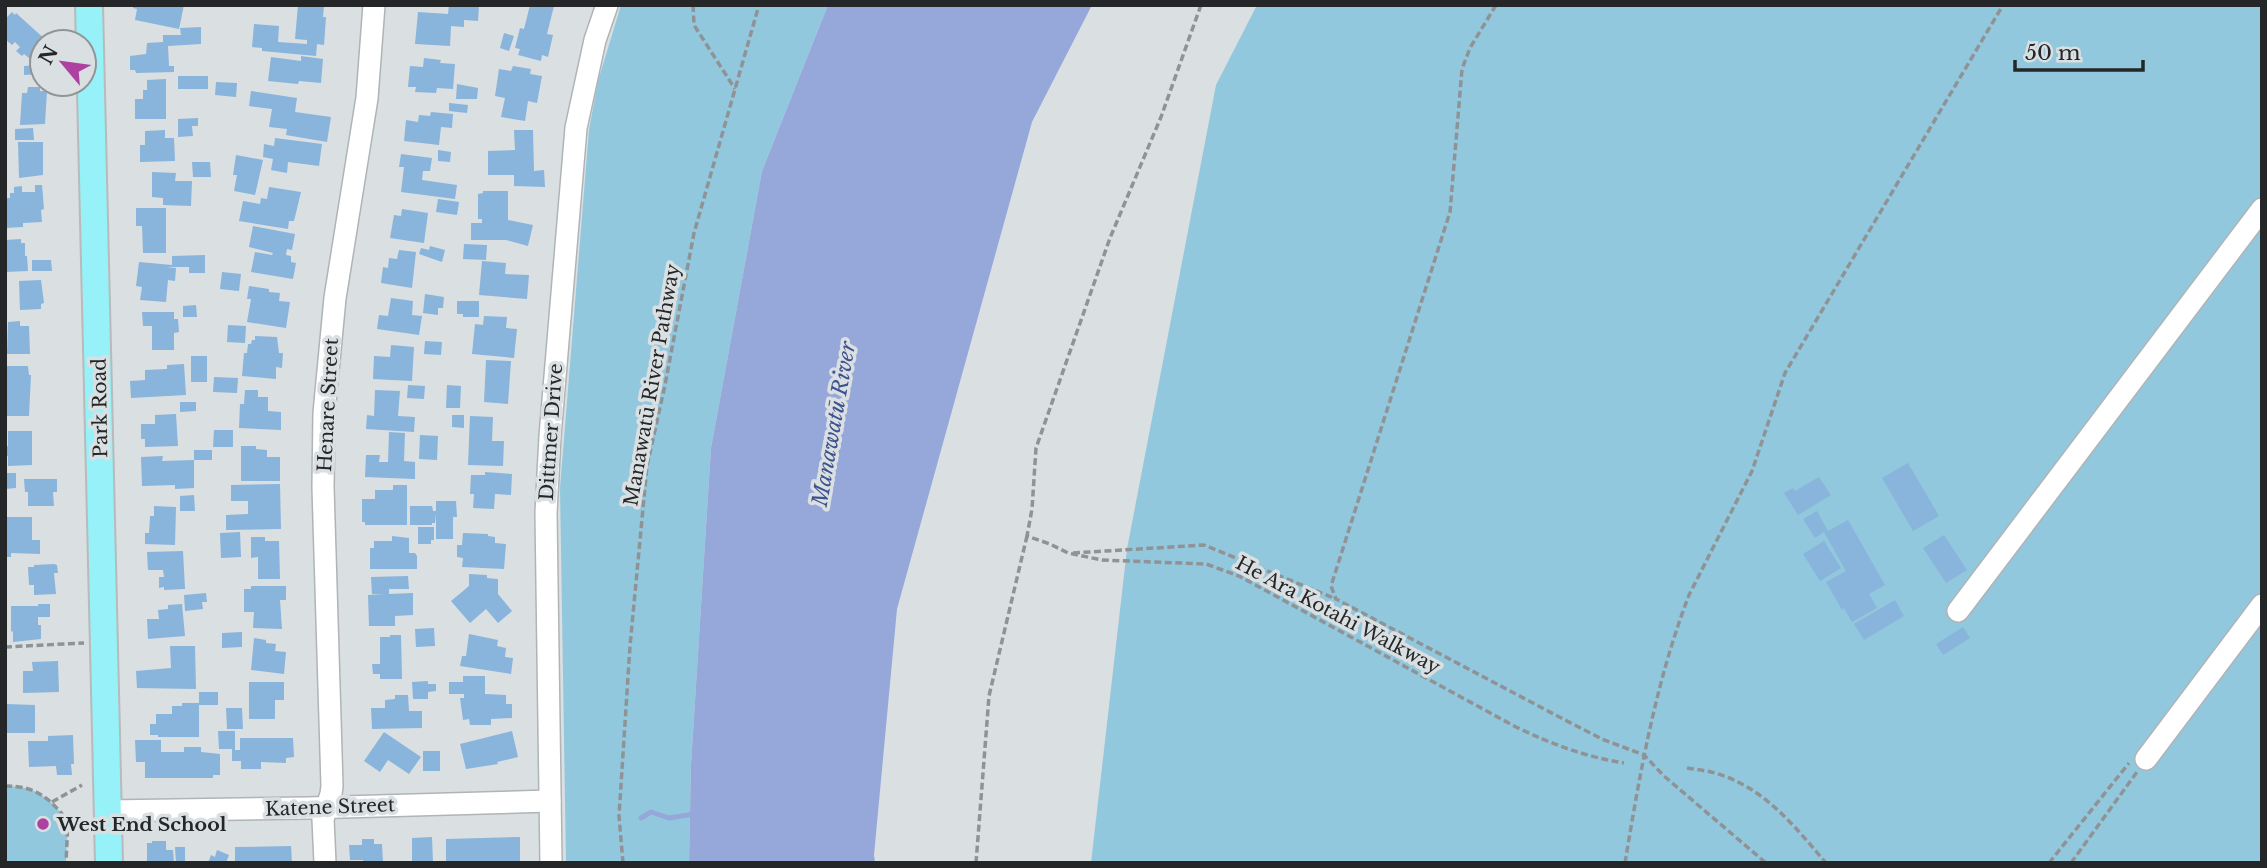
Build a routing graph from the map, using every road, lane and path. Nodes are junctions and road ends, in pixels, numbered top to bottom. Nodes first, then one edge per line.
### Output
1 (89, 5) edge
2 (374, 5) edge
3 (607, 5) edge
4 (693, 5) edge
5 (759, 5) edge
6 (1201, 5) edge
7 (1496, 5) edge
8 (2003, 5) edge
9 (735, 89) junction
10 (2262, 209) edge
11 (1027, 536) junction
12 (1068, 553) junction
13 (1336, 600) junction
14 (2262, 605) edge
15 (1958, 611) dead end
16 (106, 642) junction
17 (5, 647) edge
18 (1644, 755) junction
19 (2146, 760) junction
20 (1624, 763) dead end
21 (1686, 768) dead end
22 (82, 785) dead end
23 (5, 786) edge
24 (550, 800) junction
25 (52, 802) junction
26 (327, 806) junction
27 (109, 811) junction
28 (66, 863) edge
29 (109, 863) edge
30 (325, 863) edge
31 (551, 863) edge
32 (623, 863) edge
33 (976, 863) edge
34 (1625, 863) edge
35 (1766, 863) edge
36 (1826, 863) edge
37 (2049, 863) edge
38 (2071, 863) edge

1 - 16 main road, Park Road
2 - 26 street, Henare Street
3 - 24 street, Dittmer Drive
4 - 9 path
5 - 9 path, Manawatū River Pathway
6 - 11 path
7 - 13 path
8 - 18 path
9 - 32 path, Manawatū River Pathway
10 - 15 street
11 - 12 path, He Ara Kotahi Walkway
11 - 33 path
12 - 13 path
12 - 20 path, He Ara Kotahi Walkway
13 - 18 path
14 - 19 street
16 - 17 path
16 - 27 main road, Park Road
18 - 34 path
18 - 35 path
19 - 37 path
19 - 38 path
21 - 36 path
22 - 25 path
23 - 25 path
24 - 26 street, Katene Street
24 - 31 street, Dittmer Drive
25 - 28 path
26 - 27 street, Katene Street
26 - 30 street, Henare Street
27 - 29 main road, Park Road

